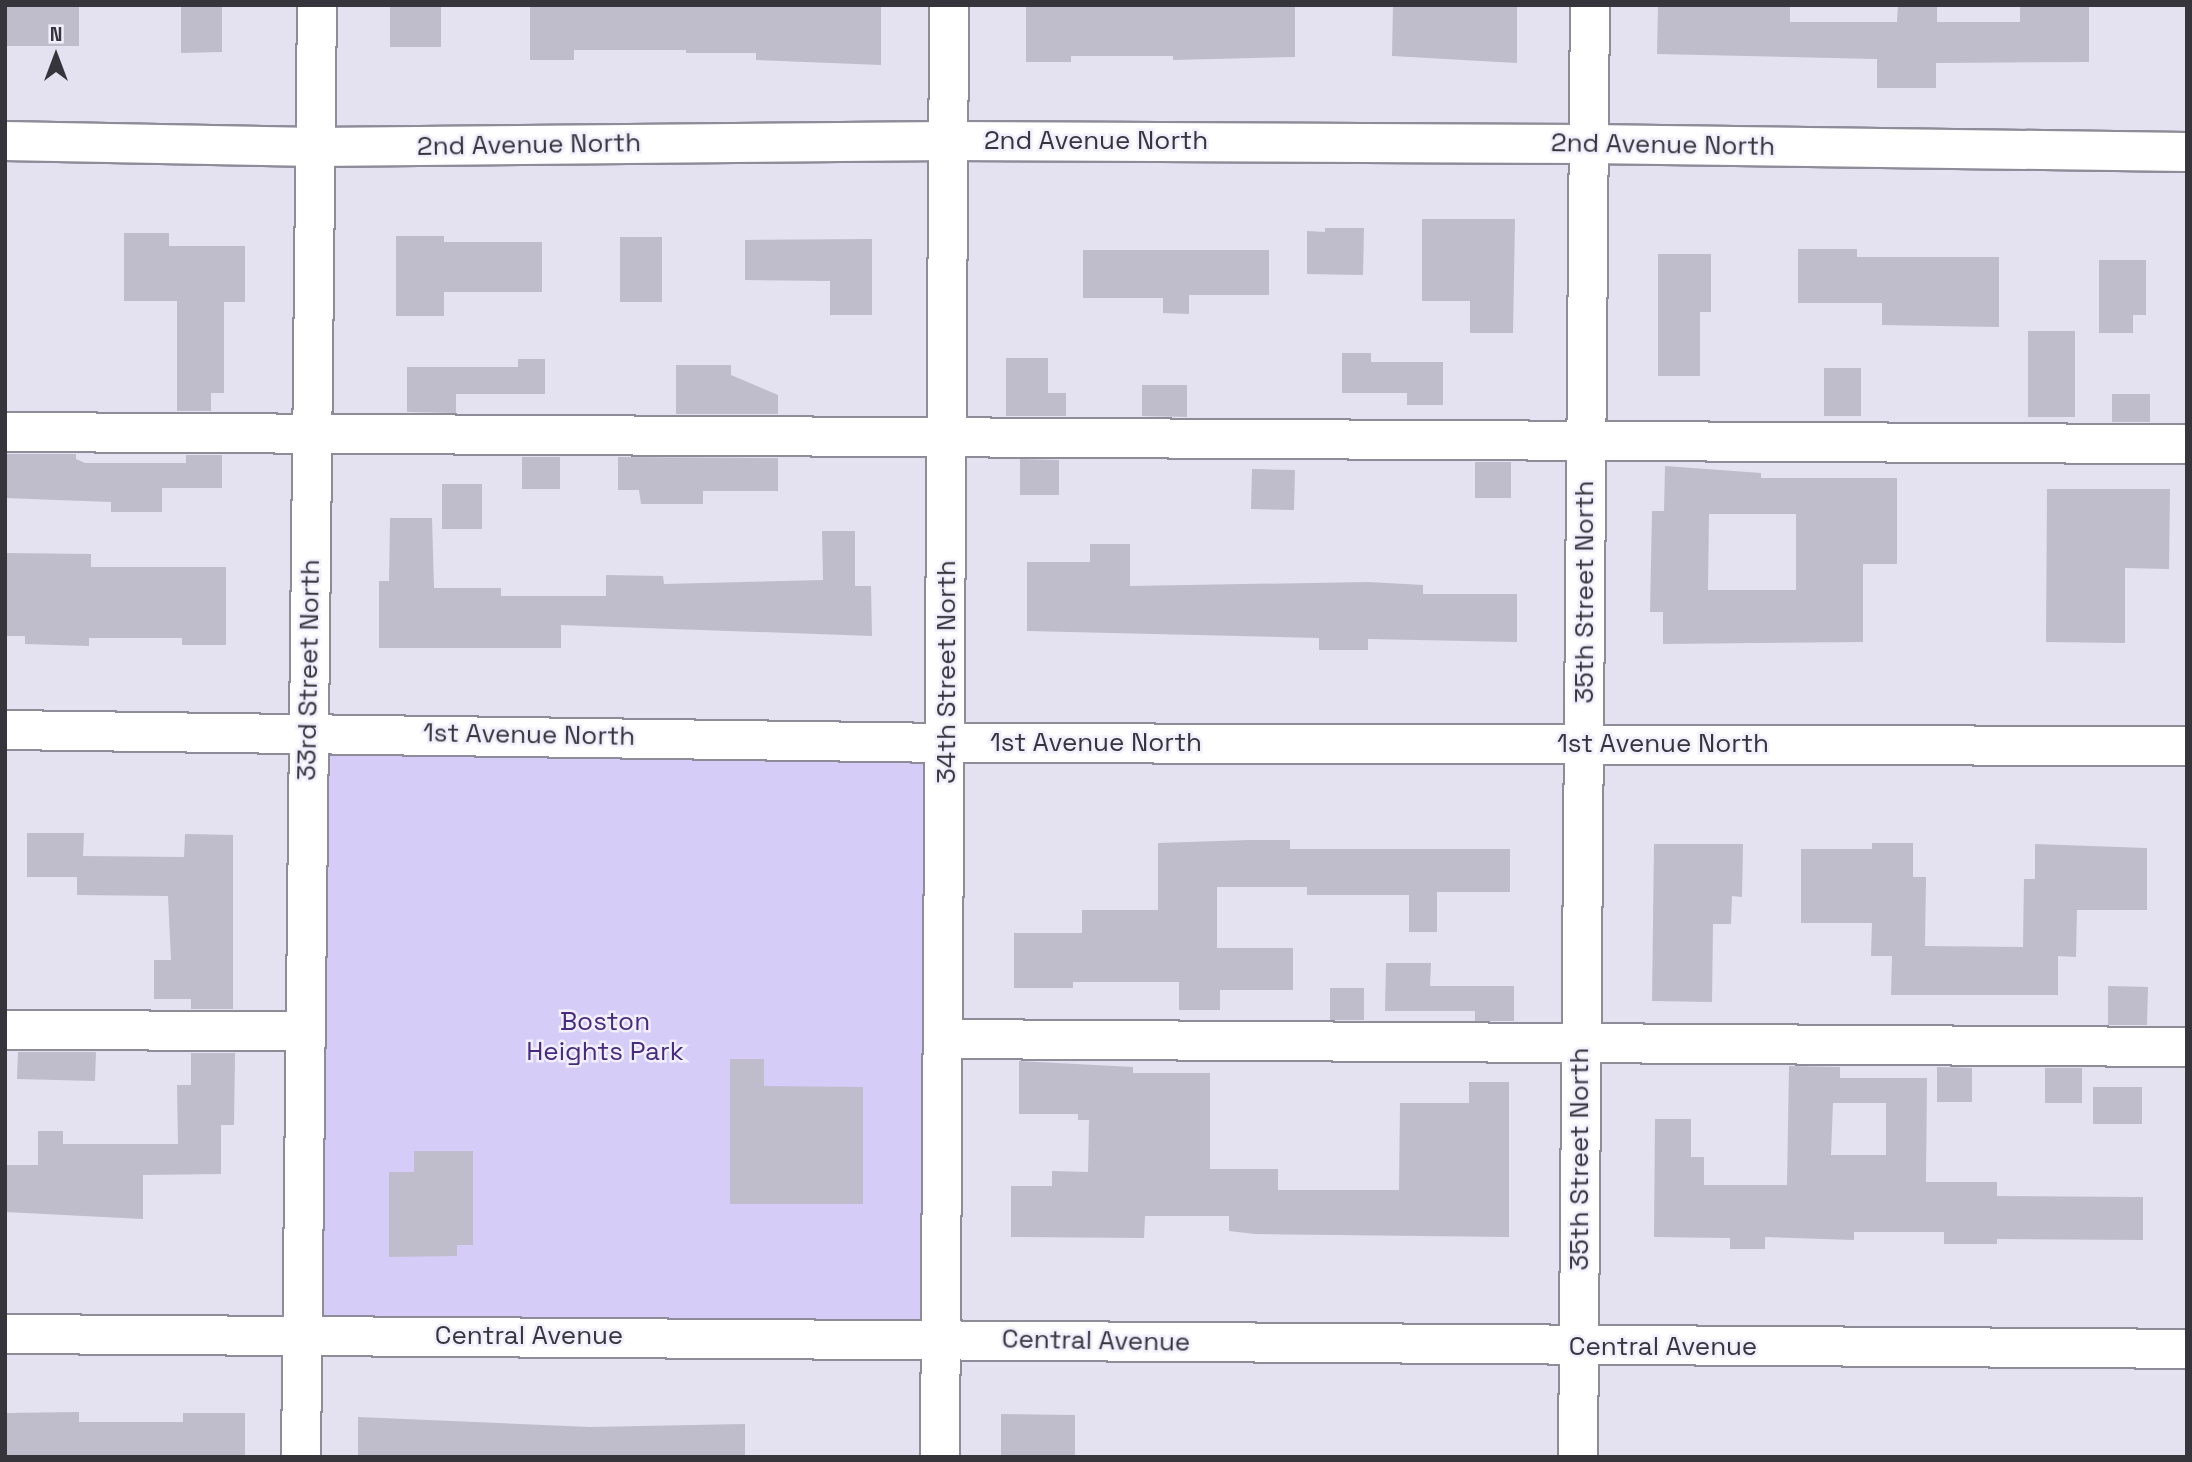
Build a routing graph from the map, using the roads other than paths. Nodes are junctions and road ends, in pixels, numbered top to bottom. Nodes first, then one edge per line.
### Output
1 (317, 5) edge
2 (949, 5) edge
3 (1590, 5) edge
4 (5, 141) edge
5 (947, 141) junction
6 (1589, 144) junction
7 (315, 147) junction
8 (2187, 152) edge
9 (5, 432) edge
10 (312, 433) junction
11 (947, 438) junction
12 (1586, 443) junction
13 (2187, 444) edge
14 (5, 730) edge
15 (308, 731) junction
16 (947, 743) junction
17 (1583, 743) junction
18 (2187, 746) edge
19 (5, 1030) edge
20 (304, 1031) junction
21 (945, 1039) junction
22 (1581, 1042) junction
23 (2187, 1047) edge
24 (5, 1334) edge
25 (300, 1335) junction
26 (942, 1340) junction
27 (1579, 1347) junction
28 (2187, 1349) edge
29 (301, 1457) edge
30 (940, 1457) edge
31 (1578, 1457) edge

1 - 7 street, 33rd Street North
2 - 5 street, 34th Street North
3 - 6 street, 35th Street North
4 - 7 street, 2nd Avenue North
5 - 6 street, 2nd Avenue North
5 - 7 street, 2nd Avenue North
5 - 11 street, 34th Street North
6 - 8 street, 2nd Avenue North
6 - 12 street, 35th Street North
7 - 10 street, 33rd Street North
9 - 10 street
10 - 11 street
10 - 15 street, 33rd Street North
11 - 12 street
11 - 16 street, 34th Street North
12 - 13 street
12 - 17 street, 35th Street North
14 - 15 street, 1st Avenue North
15 - 16 street, 1st Avenue North
15 - 20 street, 33rd Street North
16 - 17 street, 1st Avenue North
16 - 21 street, 34th Street North
17 - 18 street, 1st Avenue North
17 - 22 street, 35th Street North
19 - 20 street
20 - 25 street, 33rd Street North
21 - 22 street
21 - 26 street, 34th Street North
22 - 23 street
22 - 27 street, 35th Street North
24 - 25 street, Central Avenue
25 - 26 street, Central Avenue
25 - 29 street, 33rd Street North
26 - 27 street, Central Avenue
26 - 30 street, 34th Street North
27 - 28 street, Central Avenue
27 - 31 street, 35th Street North

